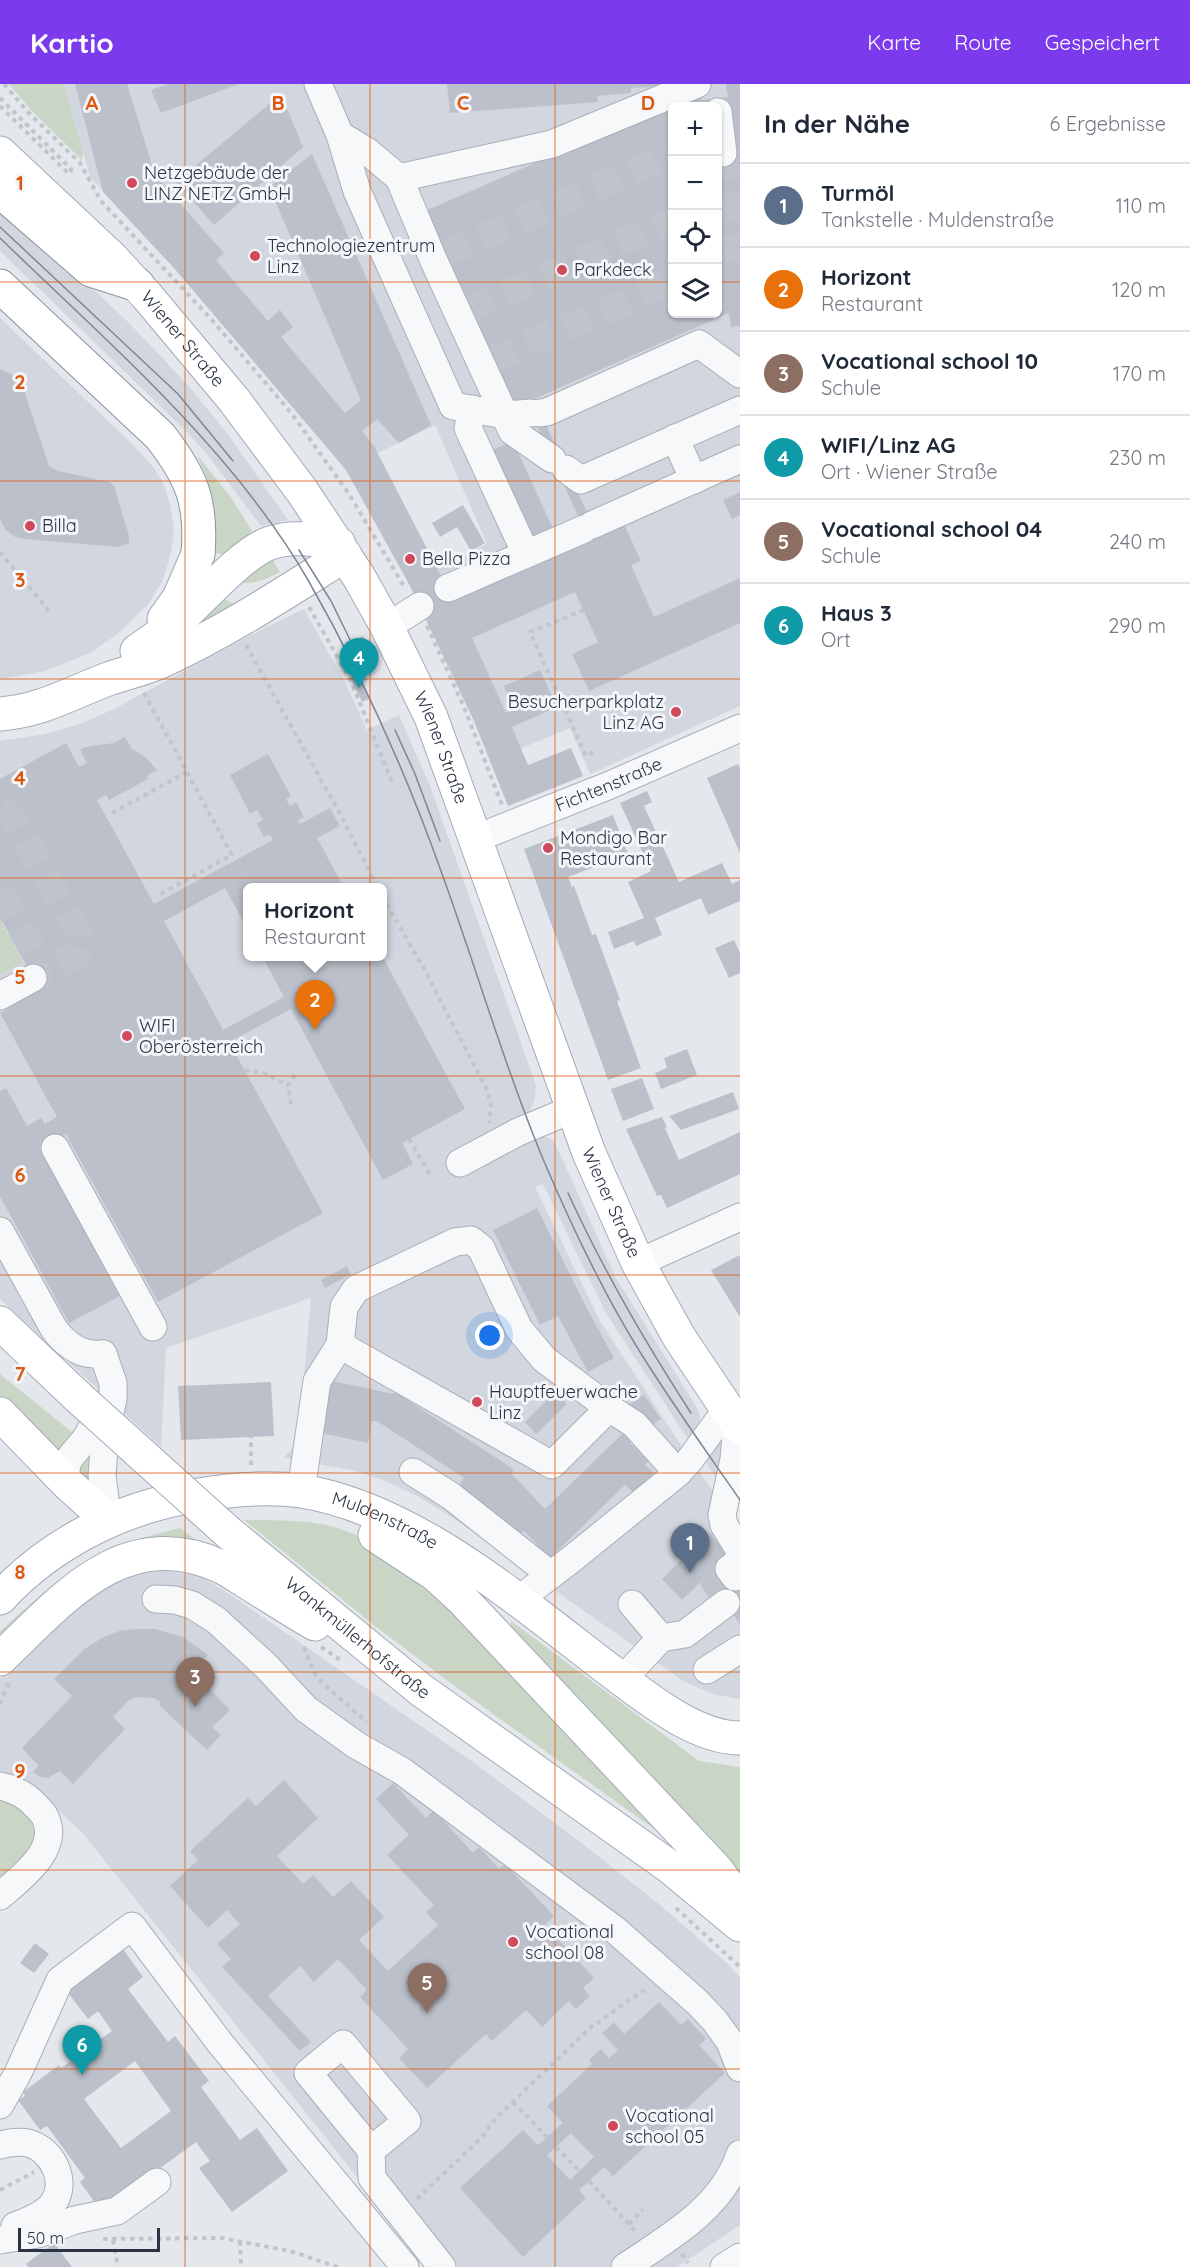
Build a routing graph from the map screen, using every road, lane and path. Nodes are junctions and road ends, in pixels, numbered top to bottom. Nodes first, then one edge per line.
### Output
1 (4, 84) edge
2 (318, 84) edge
3 (0, 98) edge
4 (0, 106) edge
5 (668, 123) edge
6 (340, 135) junction
7 (0, 153) edge
8 (399, 178) junction
9 (0, 191) edge
10 (101, 201) dead end
11 (138, 285) junction
12 (0, 286) edge
13 (740, 374) edge
14 (472, 409) junction
15 (740, 410) edge
16 (505, 415) junction
17 (675, 438) junction
18 (740, 459) edge
19 (694, 480) junction
20 (342, 549) junction
21 (0, 552) edge
22 (198, 554) junction
23 (526, 554) junction
24 (217, 584) junction
25 (448, 588) dead end
26 (273, 600) junction
27 (306, 602) dead end
28 (420, 606) dead end
29 (584, 610) dead end
30 (51, 613) dead end
31 (387, 627) junction
32 (242, 636) dead end
33 (137, 651) junction
34 (108, 679) junction
35 (142, 690) dead end
36 (0, 714) edge
37 (740, 728) edge
38 (594, 752) dead end
39 (187, 772) junction
40 (393, 785) dead end
41 (112, 813) dead end
42 (477, 838) junction
43 (375, 883) edge
44 (157, 896) dead end
45 (387, 905) edge
46 (33, 978) tunnel mouth
47 (0, 996) edge
48 (245, 1070) dead end
49 (297, 1072) dead end
50 (288, 1085) junction
51 (291, 1104) dead end
52 (573, 1109) junction
53 (409, 1139) dead end
54 (55, 1148) dead end
55 (468, 1159) joint
56 (432, 1178) dead end
57 (740, 1217) edge
58 (0, 1231) edge
59 (638, 1263) junction
60 (0, 1323) edge
61 (153, 1327) dead end
62 (340, 1346) junction
63 (103, 1354) junction
64 (609, 1408) junction
65 (0, 1414) edge
66 (735, 1420) edge
67 (252, 1437) dead end
68 (251, 1465) dead end
69 (413, 1472) dead end
70 (678, 1473) junction
71 (68, 1484) junction
72 (301, 1491) junction
73 (108, 1520) junction
74 (733, 1566) tunnel mouth
75 (551, 1575) junction
76 (0, 1598) edge
77 (156, 1599) dead end
78 (518, 1600) junction
79 (726, 1603) dead end
80 (632, 1604) dead end
81 (661, 1638) junction
82 (503, 1643) junction
83 (740, 1649) edge
84 (0, 1659) edge
85 (707, 1670) dead end
86 (622, 1680) junction
87 (422, 1690) junction
88 (740, 1738) edge
89 (0, 1786) edge
90 (0, 1896) edge
91 (740, 1901) edge
92 (740, 1925) edge
93 (648, 1986) dead end
94 (740, 2068) edge
95 (513, 2102) junction
96 (0, 2105) edge
97 (547, 2137) dead end
98 (0, 2145) edge
99 (556, 2147) dead end
100 (371, 2150) dead end
101 (740, 2154) edge
102 (579, 2171) dead end
103 (588, 2181) dead end
104 (157, 2182) dead end
105 (643, 2210) dead end
106 (401, 2215) junction
107 (75, 2220) junction
108 (629, 2224) junction
109 (0, 2232) edge
110 (0, 2240) edge
111 (113, 2240) junction
112 (240, 2241) junction
113 (652, 2249) junction
114 (740, 2257) edge
115 (118, 2267) edge
116 (241, 2267) edge
117 (339, 2267) edge
118 (405, 2267) edge
119 (442, 2267) edge
120 (625, 2267) edge
121 (724, 2267) edge

1 - 10 path
2 - 6 street
3 - 4 path
5 - 8 street
6 - 8 street
6 - 14 street
7 - 11 main road, Wiener Straße
8 - 16 street
9 - 11 main road
11 - 20 main road, Wiener Straße
12 - 22 main road
13 - 16 street
14 - 16 street
14 - 23 street
15 - 17 street
16 - 17 street
17 - 19 street
18 - 19 street
19 - 23 street
20 - 24 main road
20 - 26 main road
20 - 31 main road, Wiener Straße
21 - 30 path
22 - 24 main road
22 - 33 main road
23 - 25 street
24 - 26 main road
24 - 33 main road
26 - 34 main road
27 - 40 path
28 - 31 street
29 - 38 path
31 - 42 main road, Wiener Straße
32 - 43 path
33 - 34 main road
34 - 36 main road
35 - 39 path
37 - 42 street, Fichtenstraße
39 - 41 path
39 - 44 path
42 - 52 main road, Wiener Straße
45 - 55 path
46 - 47 street
48 - 50 path
49 - 50 path
50 - 51 path
52 - 55 street
52 - 59 main road, Wiener Straße
53 - 56 path
54 - 61 street
57 - 59 street
58 - 63 street
59 - 66 main road, Wiener Straße
60 - 87 main road, Wankmüllerhofstraße, bridge
62 - 64 street
62 - 64 street
62 - 72 street
63 - 71 street
63 - 73 street
64 - 70 street
65 - 71 main road
66 - 70 street
66 - 74 street
67 - 68 path
69 - 75 street
70 - 75 street
71 - 73 main road
72 - 73 main road, Muldenstraße
72 - 78 main road, Muldenstraße
72 - 82 main road
73 - 76 main road, Muldenstraße
75 - 78 street
77 - 94 street
78 - 82 main road
78 - 86 main road, Muldenstraße
79 - 81 street
80 - 81 street
81 - 86 street
82 - 91 main road
83 - 85 street
84 - 87 main road
86 - 88 main road, Muldenstraße
87 - 92 main road, Wankmüllerhofstraße
89 - 90 street
93 - 95 path
95 - 97 path
95 - 106 path
96 - 118 street
98 - 109 street
99 - 102 path
100 - 106 street
101 - 113 street
103 - 108 path
104 - 107 street
105 - 108 path
106 - 119 street
107 - 110 street
107 - 111 path
108 - 113 path
111 - 112 path
111 - 115 path
112 - 116 path
112 - 117 path
113 - 120 street
114 - 121 street

